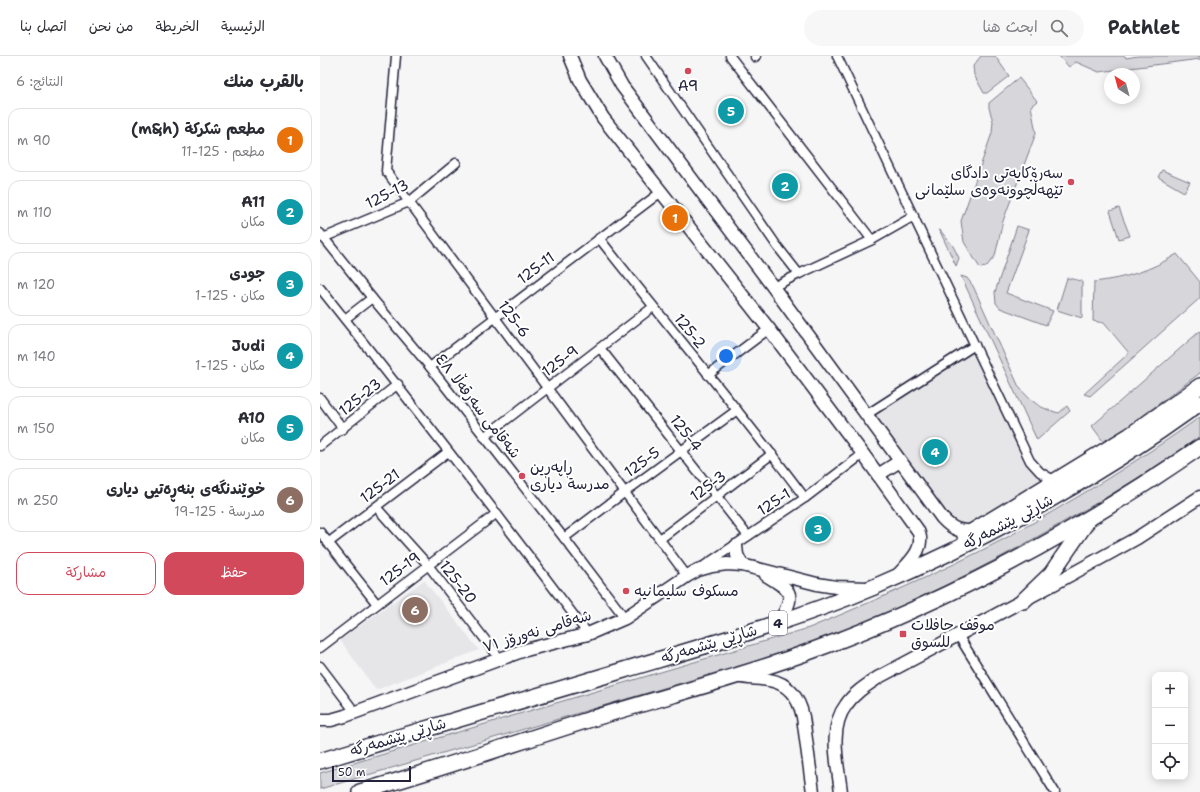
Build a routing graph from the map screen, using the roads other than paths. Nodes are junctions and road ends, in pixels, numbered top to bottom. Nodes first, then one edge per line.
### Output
1 (396, 56) edge
2 (570, 56) edge
3 (605, 56) edge
4 (646, 56) edge
5 (730, 56) edge
6 (837, 56) edge
7 (456, 163) dead end
8 (661, 192) junction
9 (409, 202) junction
10 (914, 216) junction
11 (322, 236) edge
12 (598, 238) junction
13 (872, 240) junction
14 (799, 274) junction
15 (773, 287) junction
16 (320, 288) edge
17 (372, 298) junction
18 (653, 307) junction
19 (495, 317) junction
20 (345, 319) junction
21 (769, 329) junction
22 (975, 345) junction
23 (600, 348) junction
24 (430, 367) junction
25 (708, 375) junction
26 (398, 384) junction
27 (1200, 386) edge
28 (548, 388) junction
29 (320, 398) edge
30 (1200, 403) edge
31 (737, 410) junction
32 (866, 414) junction
33 (343, 429) junction
34 (484, 437) junction
35 (320, 446) edge
36 (1200, 447) edge
37 (682, 451) junction
38 (448, 452) junction
39 (772, 454) junction
40 (863, 454) junction
41 (900, 461) junction
42 (878, 475) junction
43 (1056, 482) junction
44 (625, 492) junction
45 (717, 496) junction
46 (1200, 497) edge
47 (805, 498) junction
48 (376, 506) junction
49 (497, 513) junction
50 (1096, 513) junction
51 (993, 531) junction
52 (320, 532) edge
53 (970, 532) junction
54 (748, 536) junction
55 (564, 538) junction
56 (660, 539) junction
57 (328, 543) junction
58 (736, 546) junction
59 (928, 563) junction
60 (742, 565) junction
61 (428, 566) junction
62 (756, 569) junction
63 (693, 573) junction
64 (896, 577) junction
65 (873, 588) junction
66 (1023, 600) junction
67 (377, 604) junction
68 (624, 618) junction
69 (779, 623) junction
70 (588, 634) junction
71 (958, 635) junction
72 (320, 648) edge
73 (500, 659) junction
74 (320, 666) edge
75 (737, 676) junction
76 (355, 712) junction
77 (320, 720) edge
78 (320, 761) edge
79 (360, 792) edge
80 (813, 792) edge
81 (841, 792) edge
82 (1055, 792) edge

1 - 9 street, 125-6
2 - 8 street
3 - 15 street
4 - 14 street
5 - 13 street
6 - 10 street
7 - 9 street, 125-13
8 - 12 street, 125-11
8 - 21 street
9 - 11 street, 125-13
9 - 19 street, 125-6
10 - 13 street
10 - 22 street
11 - 17 street, شەقامی سەرقەڵا ٤٨
12 - 18 street, 125-2
12 - 19 street, 125-11
13 - 14 street
14 - 15 street
15 - 32 street
16 - 20 street
17 - 20 street
17 - 24 street, شەقامی سەرقەڵا ٤٨
18 - 23 street, 125-9
18 - 25 street, 125-2
19 - 24 street, 125-11
19 - 28 street, 125-6
20 - 26 street
21 - 25 street
21 - 40 street
22 - 32 street
22 - 43 street
23 - 28 street, 125-9
23 - 37 street, 125-4
24 - 34 street, شەقامی سەرقەڵا ٤٨
25 - 31 street, 125-2
26 - 33 street, 125-23
26 - 38 street
27 - 43 highway
28 - 34 street, 125-9
28 - 44 street, 125-6
29 - 33 street
30 - 51 highway, شاڕێی پێشمەرگە / 4
31 - 37 street, 125-5
31 - 39 street, 125-2
32 - 41 street
33 - 35 street, 125-23
34 - 55 street, شەقامی سەرقەڵا ٤٨
36 - 50 highway
37 - 44 street, 125-5
37 - 45 street, 125-4
38 - 48 street, 125-21
38 - 49 street
39 - 45 street, 125-3
39 - 47 street, 125-2
40 - 42 street
40 - 47 street, 125-1
41 - 42 street
41 - 53 street
42 - 64 street
43 - 53 highway
44 - 55 street, 125-5
44 - 56 street, 125-6
45 - 54 street, 125-4
45 - 56 street, 125-3
46 - 66 street
47 - 54 street, 125-1
48 - 57 street, 125-21
48 - 61 street, 125-20
49 - 61 street, 125-19
49 - 70 street
50 - 66 highway
50 - 75 highway
51 - 53 street
51 - 59 highway, شاڕێی پێشمەرگە / 4
52 - 57 street
53 - 59 highway
54 - 58 street, 125-1
55 - 68 street, شەقامی سەرقەڵا ٤٨
56 - 63 street, 125-6
57 - 67 street
58 - 60 street
58 - 63 street, 125-1
59 - 64 highway, شاڕێی پێشمەرگە / 4
60 - 62 street, شەقامی نەورۆز ٧١
60 - 63 street, شەقامی نەورۆز ٧١
61 - 67 street, 125-19
61 - 73 street, 125-20
62 - 65 street, شەقامی نەورۆز ٧١
62 - 69 street, شەقامی نەورۆز ٧١
63 - 68 street, شەقامی نەورۆز ٧١
64 - 65 highway, شاڕێی پێشمەرگە / 4
65 - 69 highway, شاڕێی پێشمەرگە / 4
66 - 71 street
67 - 72 street, 125-19
68 - 70 street, شەقامی نەورۆز ٧١
69 - 78 highway, شاڕێی پێشمەرگە / 4
70 - 73 street, شەقامی نەورۆز ٧١
71 - 81 street
71 - 82 street
73 - 76 street, شەقامی نەورۆز ٧١
74 - 76 street
75 - 79 highway
75 - 80 street
76 - 77 street, شەقامی نەورۆز ٧١

